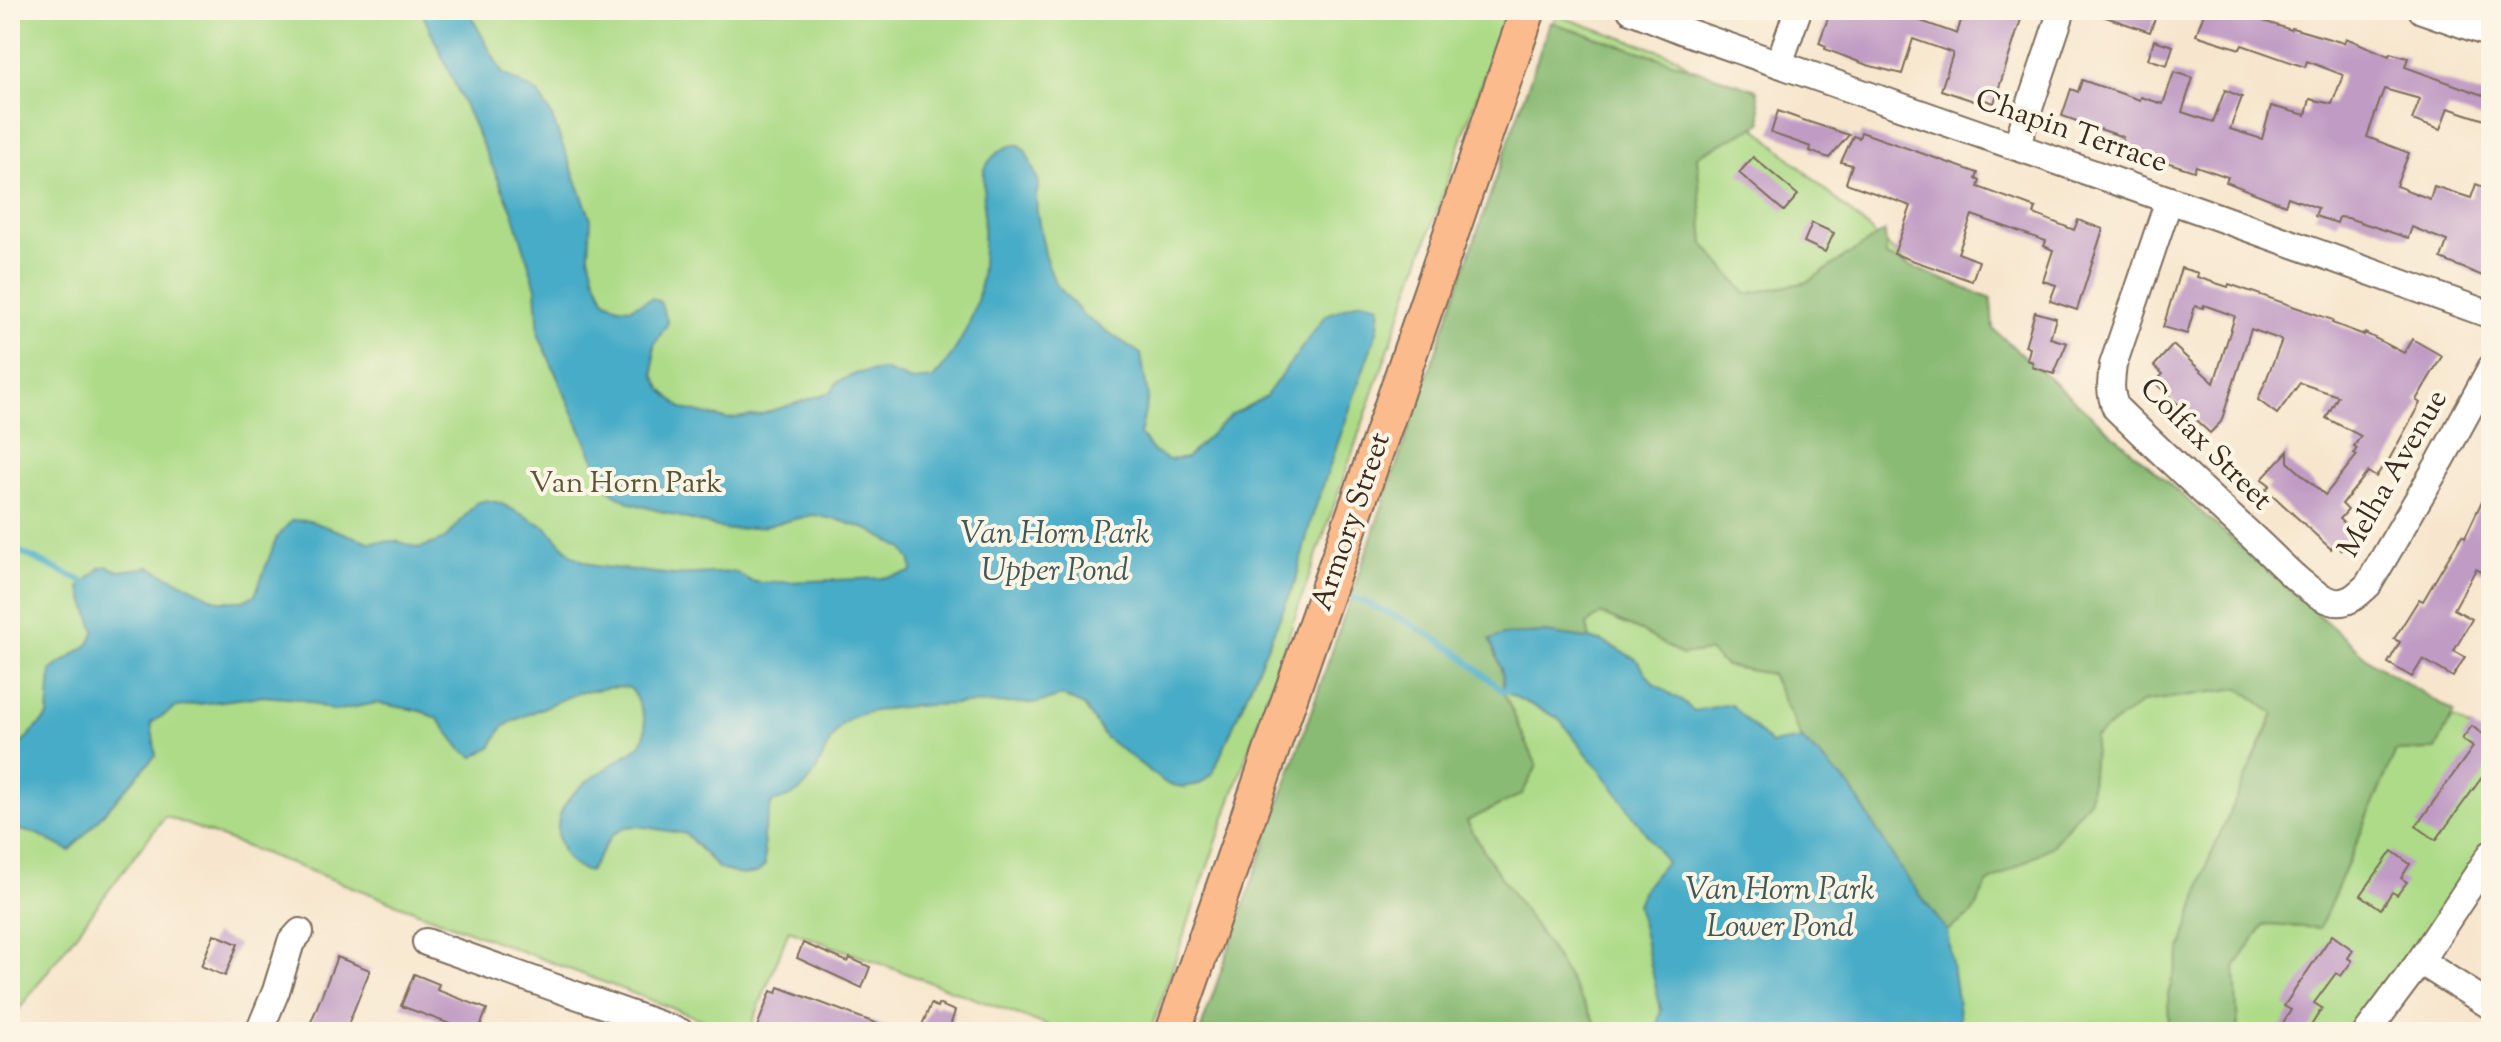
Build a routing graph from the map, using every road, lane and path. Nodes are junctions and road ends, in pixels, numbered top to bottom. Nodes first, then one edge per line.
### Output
1 (1528, 10) edge
2 (1631, 10) edge
3 (1798, 10) edge
4 (2062, 10) edge
5 (2422, 10) edge
6 (2491, 34) edge
7 (1779, 64) junction
8 (2016, 147) junction
9 (2169, 200) junction
10 (2491, 315) edge
11 (2491, 368) edge
12 (2342, 602) joint
13 (2491, 854) edge
14 (300, 932) dead end
15 (426, 942) dead end
16 (2420, 961) junction
17 (2491, 1006) edge
18 (259, 1032) edge
19 (680, 1032) edge
20 (1173, 1032) edge
21 (2367, 1032) edge

1 - 20 main road, Armory Street
2 - 7 street, Chapin Terrace
3 - 7 street
4 - 8 street
5 - 6 street
7 - 8 street, Chapin Terrace
8 - 9 street, Chapin Terrace
9 - 10 street, Chapin Terrace
9 - 12 street, Colfax Street
11 - 12 street, Melha Avenue
13 - 16 street
14 - 18 street
15 - 19 street
16 - 17 street
16 - 21 street

